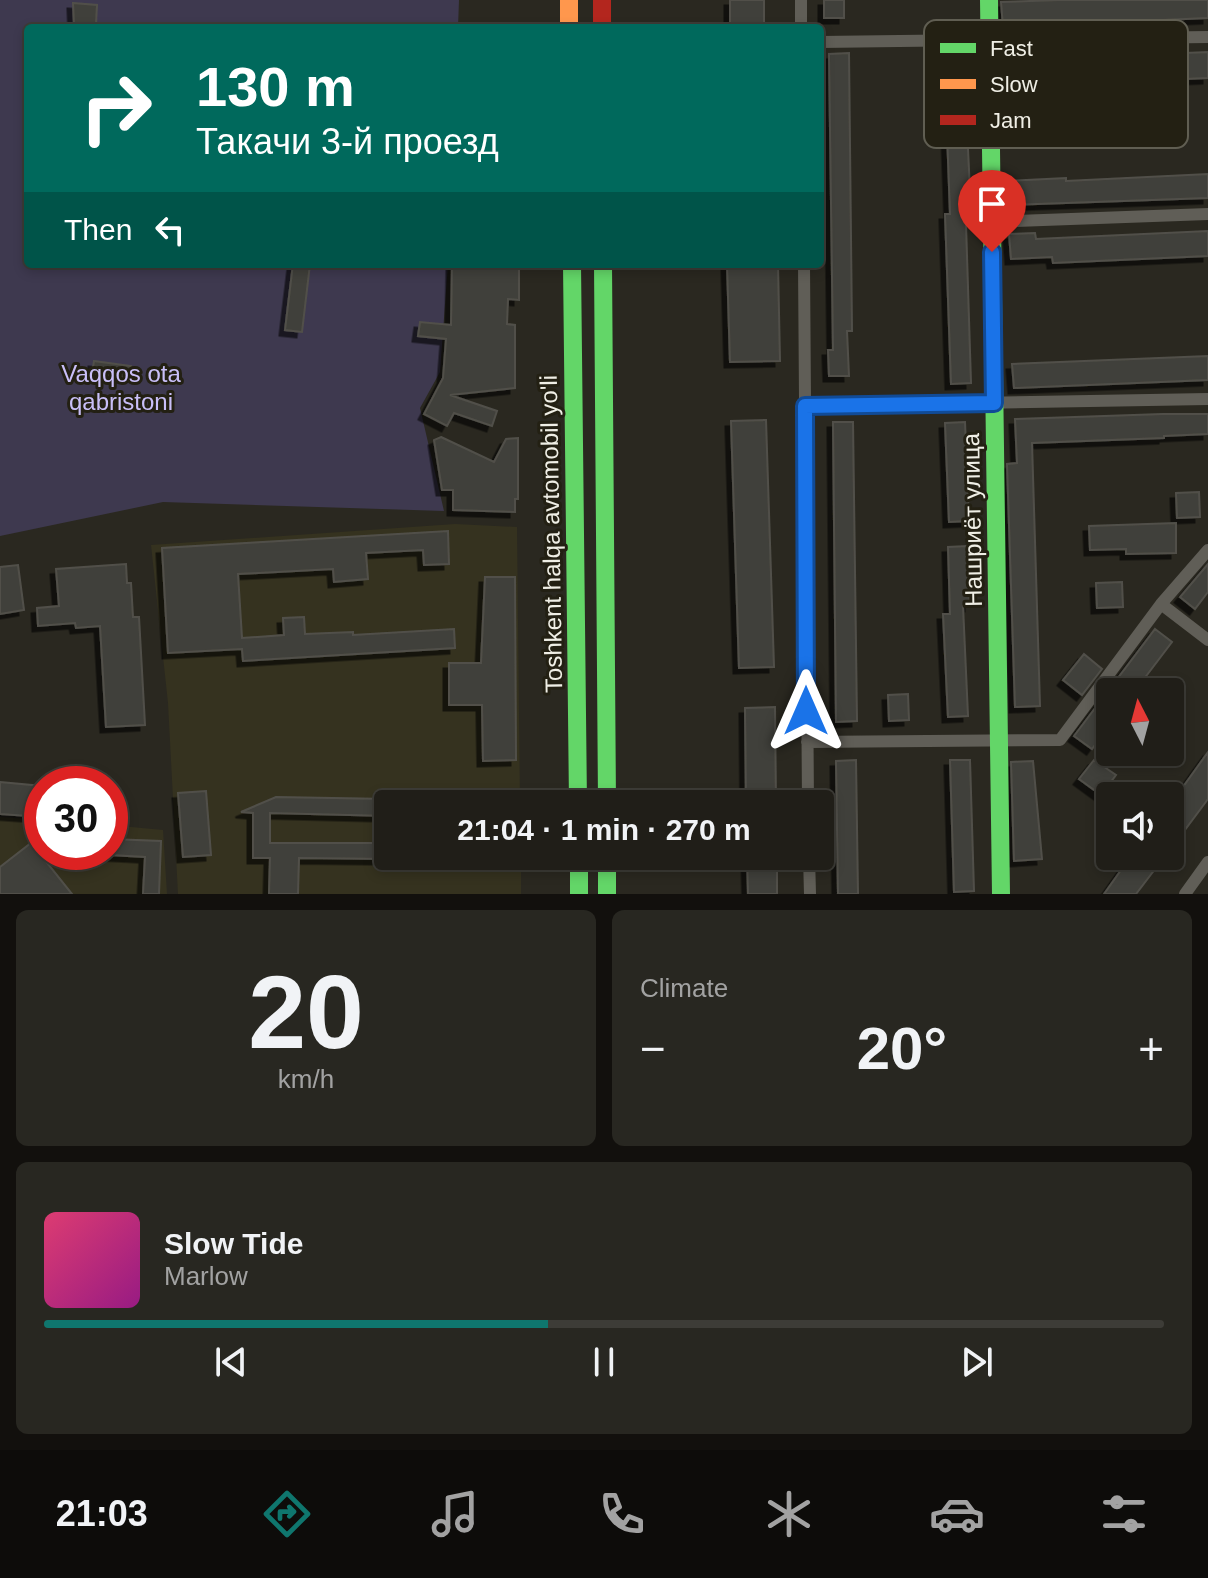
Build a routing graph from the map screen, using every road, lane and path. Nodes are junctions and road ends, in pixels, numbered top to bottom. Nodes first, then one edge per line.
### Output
1 (569, 0) edge
2 (602, 0) edge
3 (801, 0) edge
4 (989, 0) edge
5 (990, 20) edge
6 (569, 24) edge
7 (602, 24) edge
8 (801, 24) edge
9 (1188, 37) edge
10 (1208, 37) edge
11 (924, 41) edge
12 (824, 42) edge
13 (991, 148) edge
14 (1208, 214) edge
15 (992, 222) junction
16 (572, 268) edge
17 (603, 268) edge
18 (804, 268) edge
19 (1208, 399) edge
20 (994, 403) junction
21 (805, 406) junction
22 (1208, 550) edge
23 (1161, 604) junction
24 (1208, 640) edge
25 (1000, 740) junction
26 (807, 742) junction
27 (578, 750) junction
28 (606, 750) junction
29 (578, 790) edge
30 (607, 790) edge
31 (808, 790) edge
32 (1208, 862) edge
33 (579, 870) edge
34 (607, 870) edge
35 (809, 870) edge
36 (579, 894) edge
37 (607, 894) edge
38 (810, 894) edge
39 (1001, 894) edge
40 (1185, 894) edge

1 - 6 main road
2 - 7 main road
3 - 8 street
4 - 5 main road, Нашриёт улица
9 - 10 street
11 - 12 street
13 - 15 main road, Нашриёт улица
14 - 15 street
15 - 20 main road, Нашриёт улица
16 - 27 main road, Toshkent halqa avtomobil yo'li
17 - 28 main road
18 - 21 street
19 - 20 street
20 - 21 street
20 - 25 main road, Нашриёт улица
21 - 26 street
22 - 23 street
23 - 24 street
23 - 25 street
25 - 26 street
25 - 39 main road, Нашриёт улица
26 - 31 street
27 - 28 main road
27 - 29 main road, Toshkent halqa avtomobil yo'li
28 - 30 main road
32 - 40 street
33 - 36 main road
34 - 37 main road
35 - 38 street

